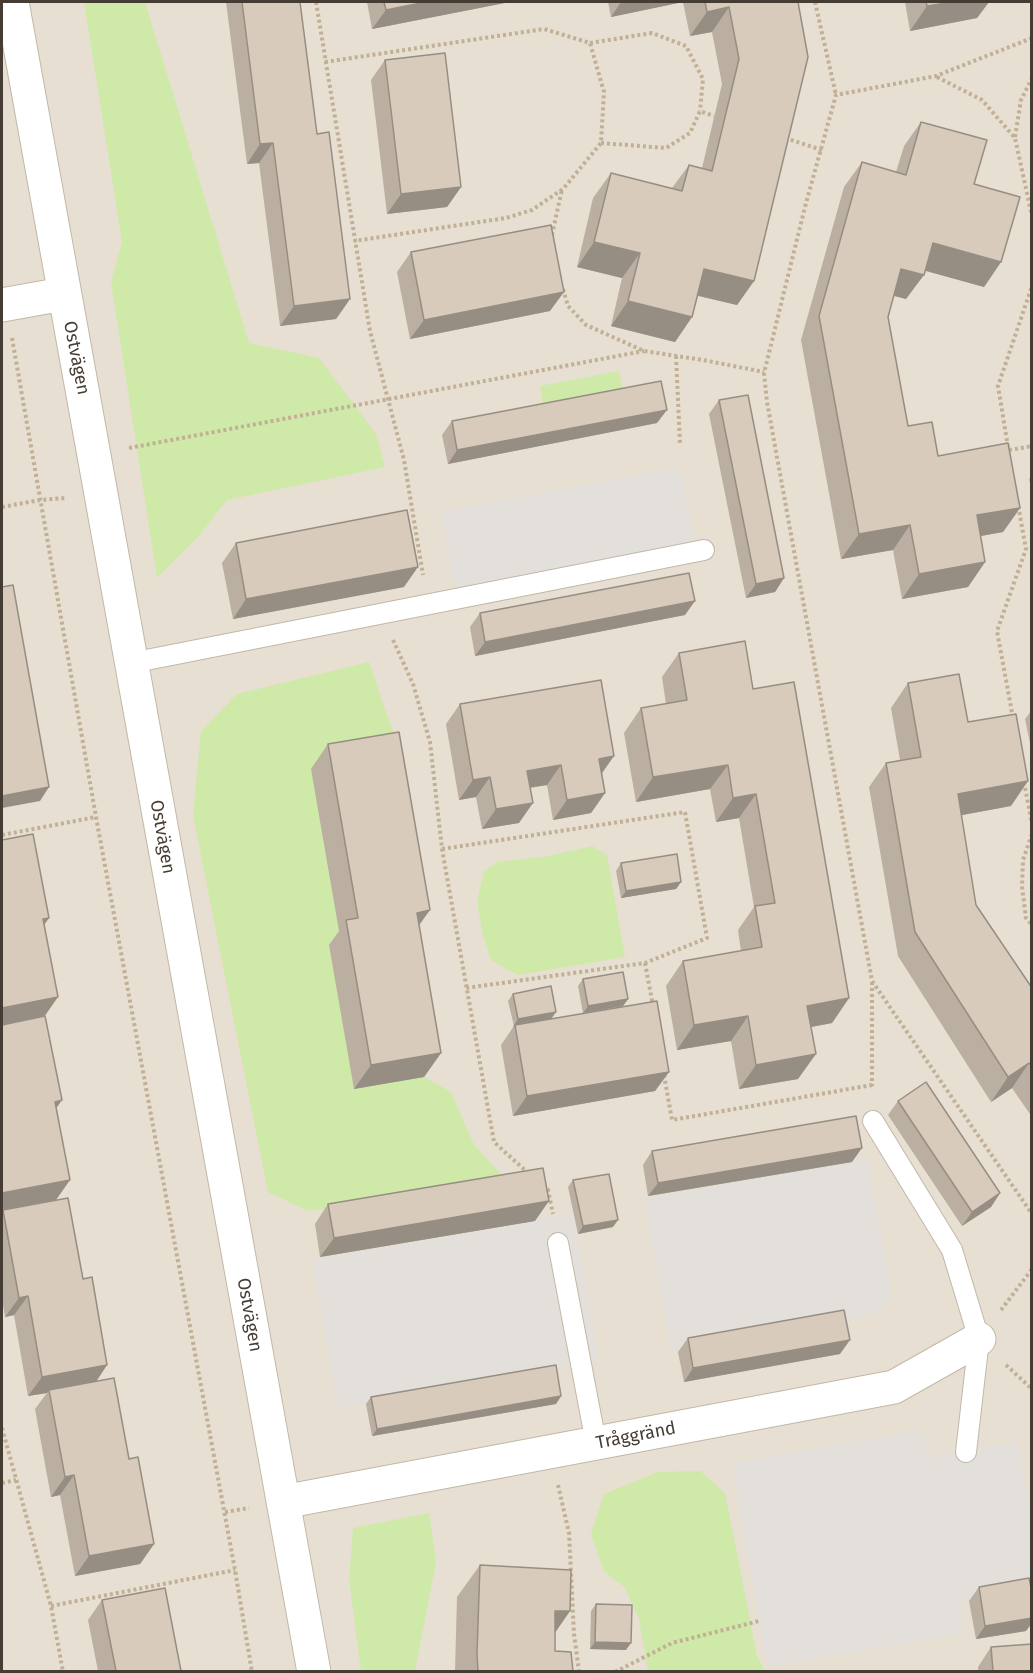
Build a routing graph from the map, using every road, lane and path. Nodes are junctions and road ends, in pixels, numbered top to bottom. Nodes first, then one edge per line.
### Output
1 (12, 2) edge
2 (316, 2) edge
3 (815, 2) edge
4 (1032, 38) edge
5 (590, 43) junction
6 (326, 62) junction
7 (936, 76) junction
8 (1032, 78) edge
9 (836, 95) junction
10 (700, 111) junction
11 (714, 116) dead end
12 (778, 136) edge
13 (1015, 138) junction
14 (601, 143) junction
15 (822, 150) junction
16 (562, 189) junction
17 (1032, 216) edge
18 (354, 241) junction
19 (554, 244) edge
20 (562, 284) edge
21 (1032, 286) edge
22 (63, 294) junction
23 (4, 305) edge
24 (644, 351) junction
25 (676, 356) junction
26 (764, 372) junction
27 (388, 399) junction
28 (680, 443) dead end
29 (1032, 446) edge
30 (1009, 450) junction
31 (94, 455) junction
32 (1011, 461) edge
33 (1018, 505) edge
34 (704, 550) dead end
35 (428, 603) junction
36 (380, 613) junction
37 (131, 663) junction
38 (1013, 722) edge
39 (1023, 778) edge
40 (96, 817) junction
41 (1032, 824) edge
42 (1032, 834) edge
43 (2, 835) edge
44 (441, 849) junction
45 (1032, 925) edge
46 (645, 963) junction
47 (872, 981) junction
48 (466, 988) junction
49 (653, 1008) edge
50 (663, 1064) edge
51 (872, 1085) junction
52 (873, 1120) joint
53 (533, 1177) edge
54 (541, 1184) edge
55 (1032, 1214) edge
56 (558, 1243) joint
57 (979, 1339) junction
58 (2, 1428) edge
59 (596, 1443) junction
60 (966, 1452) dead end
61 (550, 1453) junction
62 (16, 1480) junction
63 (2, 1483) edge
64 (283, 1502) junction
65 (235, 1570) junction
66 (51, 1606) junction
67 (759, 1622) dead end
68 (63, 1671) edge
69 (252, 1671) edge
70 (314, 1671) edge
71 (579, 1671) edge
72 (615, 1671) edge

1 - 22 street, Ostvägen
2 - 6 path
3 - 9 path
4 - 7 path
5 - 6 path
5 - 10 path
5 - 14 path
6 - 18 path
7 - 9 path
7 - 13 path
8 - 13 path
9 - 15 path
10 - 11 path
10 - 14 path
12 - 15 path
13 - 17 path
14 - 16 path
15 - 26 path
16 - 18 path
16 - 19 path
18 - 27 path
20 - 24 path
21 - 30 path
22 - 23 street
22 - 31 street, Ostvägen
23 - 40 path
24 - 25 path
24 - 27 path
25 - 26 path
25 - 28 path
26 - 47 path
27 - 31 path
27 - 35 path
29 - 30 path
30 - 32 path
31 - 37 street, Ostvägen
33 - 38 path
34 - 35 lane
35 - 36 lane
36 - 37 lane
36 - 44 path
37 - 64 street, Ostvägen
39 - 41 path
40 - 43 path
40 - 65 path
42 - 45 path
44 - 46 path
44 - 48 path
46 - 48 path
46 - 49 path
47 - 51 path
47 - 55 path
48 - 53 path
50 - 51 path
51 - 52 path
52 - 57 lane
54 - 56 path
56 - 59 lane
57 - 59 street, Tråggränd
57 - 60 lane
58 - 62 path
59 - 61 street, Tråggränd
61 - 64 street, Tråggränd
61 - 71 path
62 - 63 path
62 - 66 path
64 - 70 street, Ostvägen
65 - 66 path
65 - 69 path
66 - 68 path
67 - 72 path

